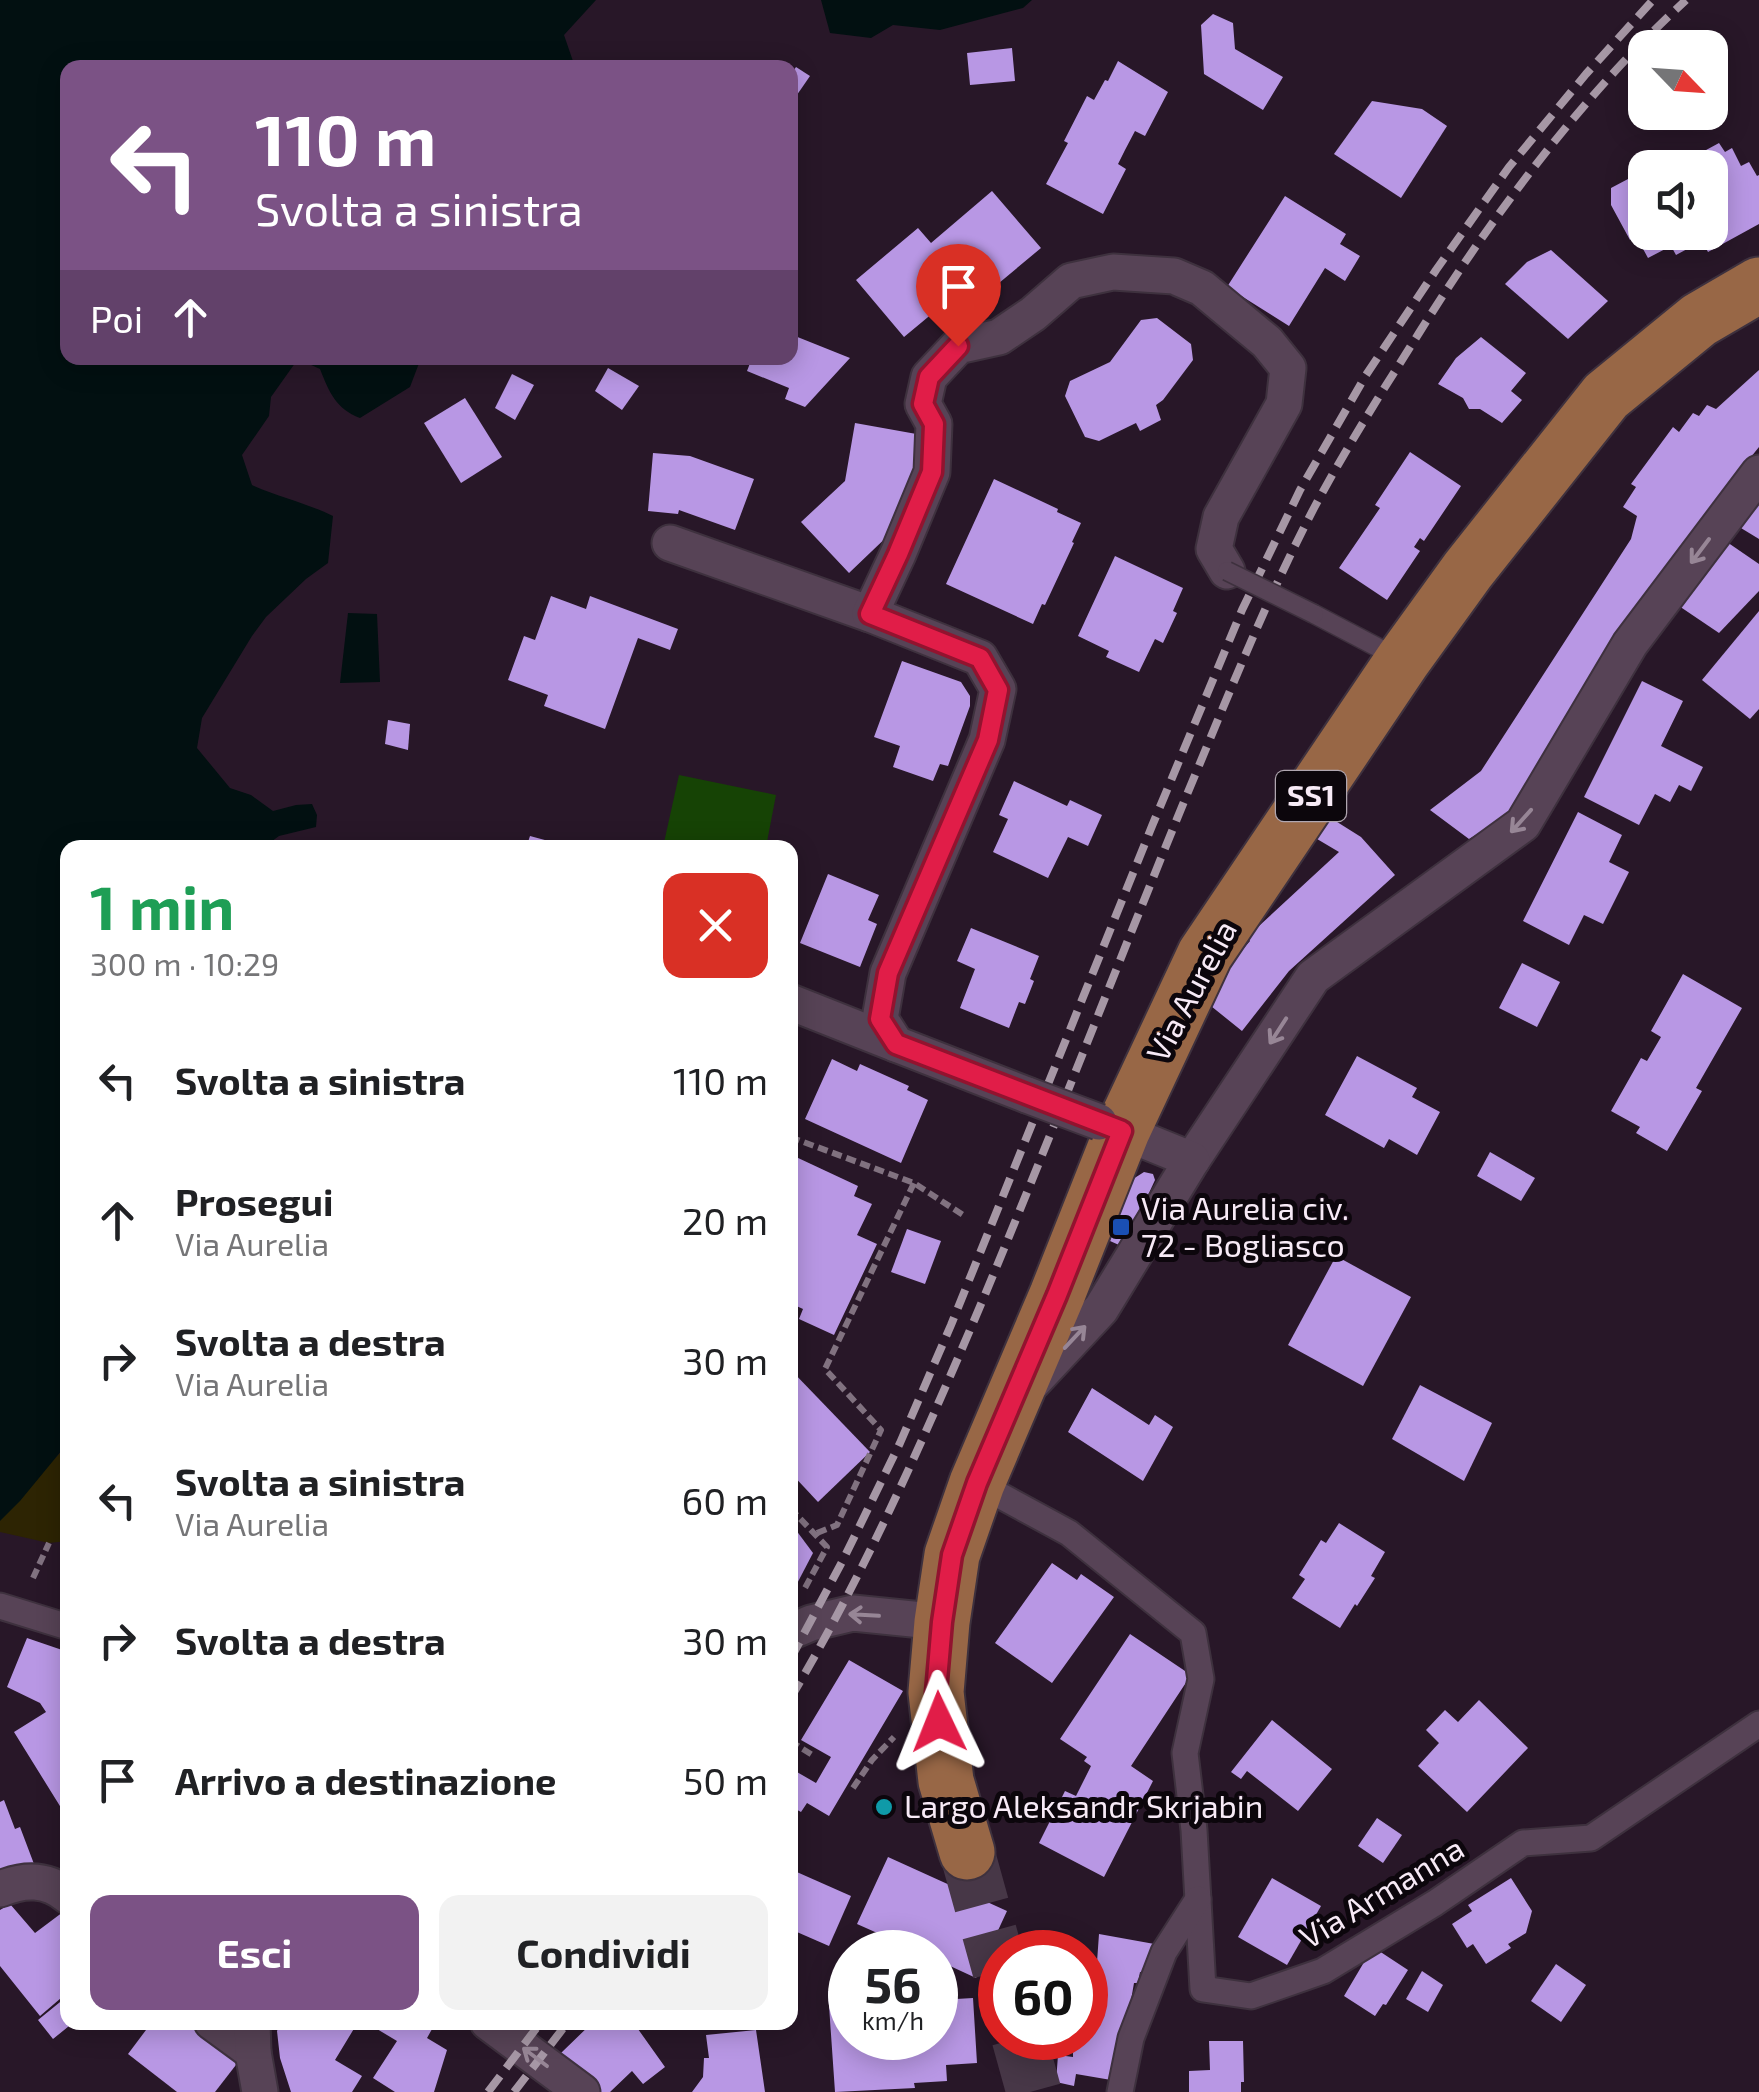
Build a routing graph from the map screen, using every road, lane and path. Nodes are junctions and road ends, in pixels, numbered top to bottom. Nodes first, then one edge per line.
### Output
1 (1759, 285) edge
2 (1759, 474) edge
3 (670, 543) dead end
4 (1227, 572) joint
5 (870, 614) junction
6 (1403, 660) junction
7 (798, 1005) edge
8 (896, 1044) junction
9 (1111, 1127) junction
10 (798, 1140) edge
11 (1192, 1160) junction
12 (914, 1183) junction
13 (964, 1215) dead end
14 (1008, 1408) junction
15 (977, 1483) junction
16 (798, 1516) edge
17 (816, 1533) junction
18 (49, 1543) dead end
19 (32, 1578) dead end
20 (0, 1606) edge
21 (798, 1609) edge
22 (798, 1616) edge
23 (942, 1622) junction
24 (60, 1625) edge
25 (1759, 1724) edge
26 (798, 1745) edge
27 (814, 1756) dead end
28 (872, 1760) dead end
29 (854, 1788) dead end
30 (966, 1852) tunnel mouth
31 (0, 1889) edge
32 (60, 1890) edge
33 (1198, 1900) junction
34 (499, 2030) edge
35 (252, 2038) edge
36 (260, 2092) edge
37 (582, 2092) edge
38 (1120, 2092) edge

1 - 6 main road, Via Aurelia / SS1
2 -> 11 street
3 - 5 street
4 - 5 street
4 - 6 lane, bridge
5 - 8 street
6 - 9 main road, Via Aurelia / SS1
7 - 8 street
8 - 9 street, bridge
9 - 11 street
9 - 14 main road, Via Aurelia / SS1
10 - 12 path
14 -> 11 street
12 - 13 path
12 - 17 path
14 - 15 main road, Via Aurelia / SS1
15 - 23 main road, Via Aurelia / SS1
15 - 33 street, Via Armanna
16 - 17 path
17 - 21 path
18 - 19 path
20 - 24 street
23 -> 22 street
23 - 30 main road, Via Aurelia / SS1
25 - 33 street, Via Armanna
26 - 27 path
28 - 29 path
31 - 32 street
33 - 38 street
37 -> 34 street
35 - 36 street

